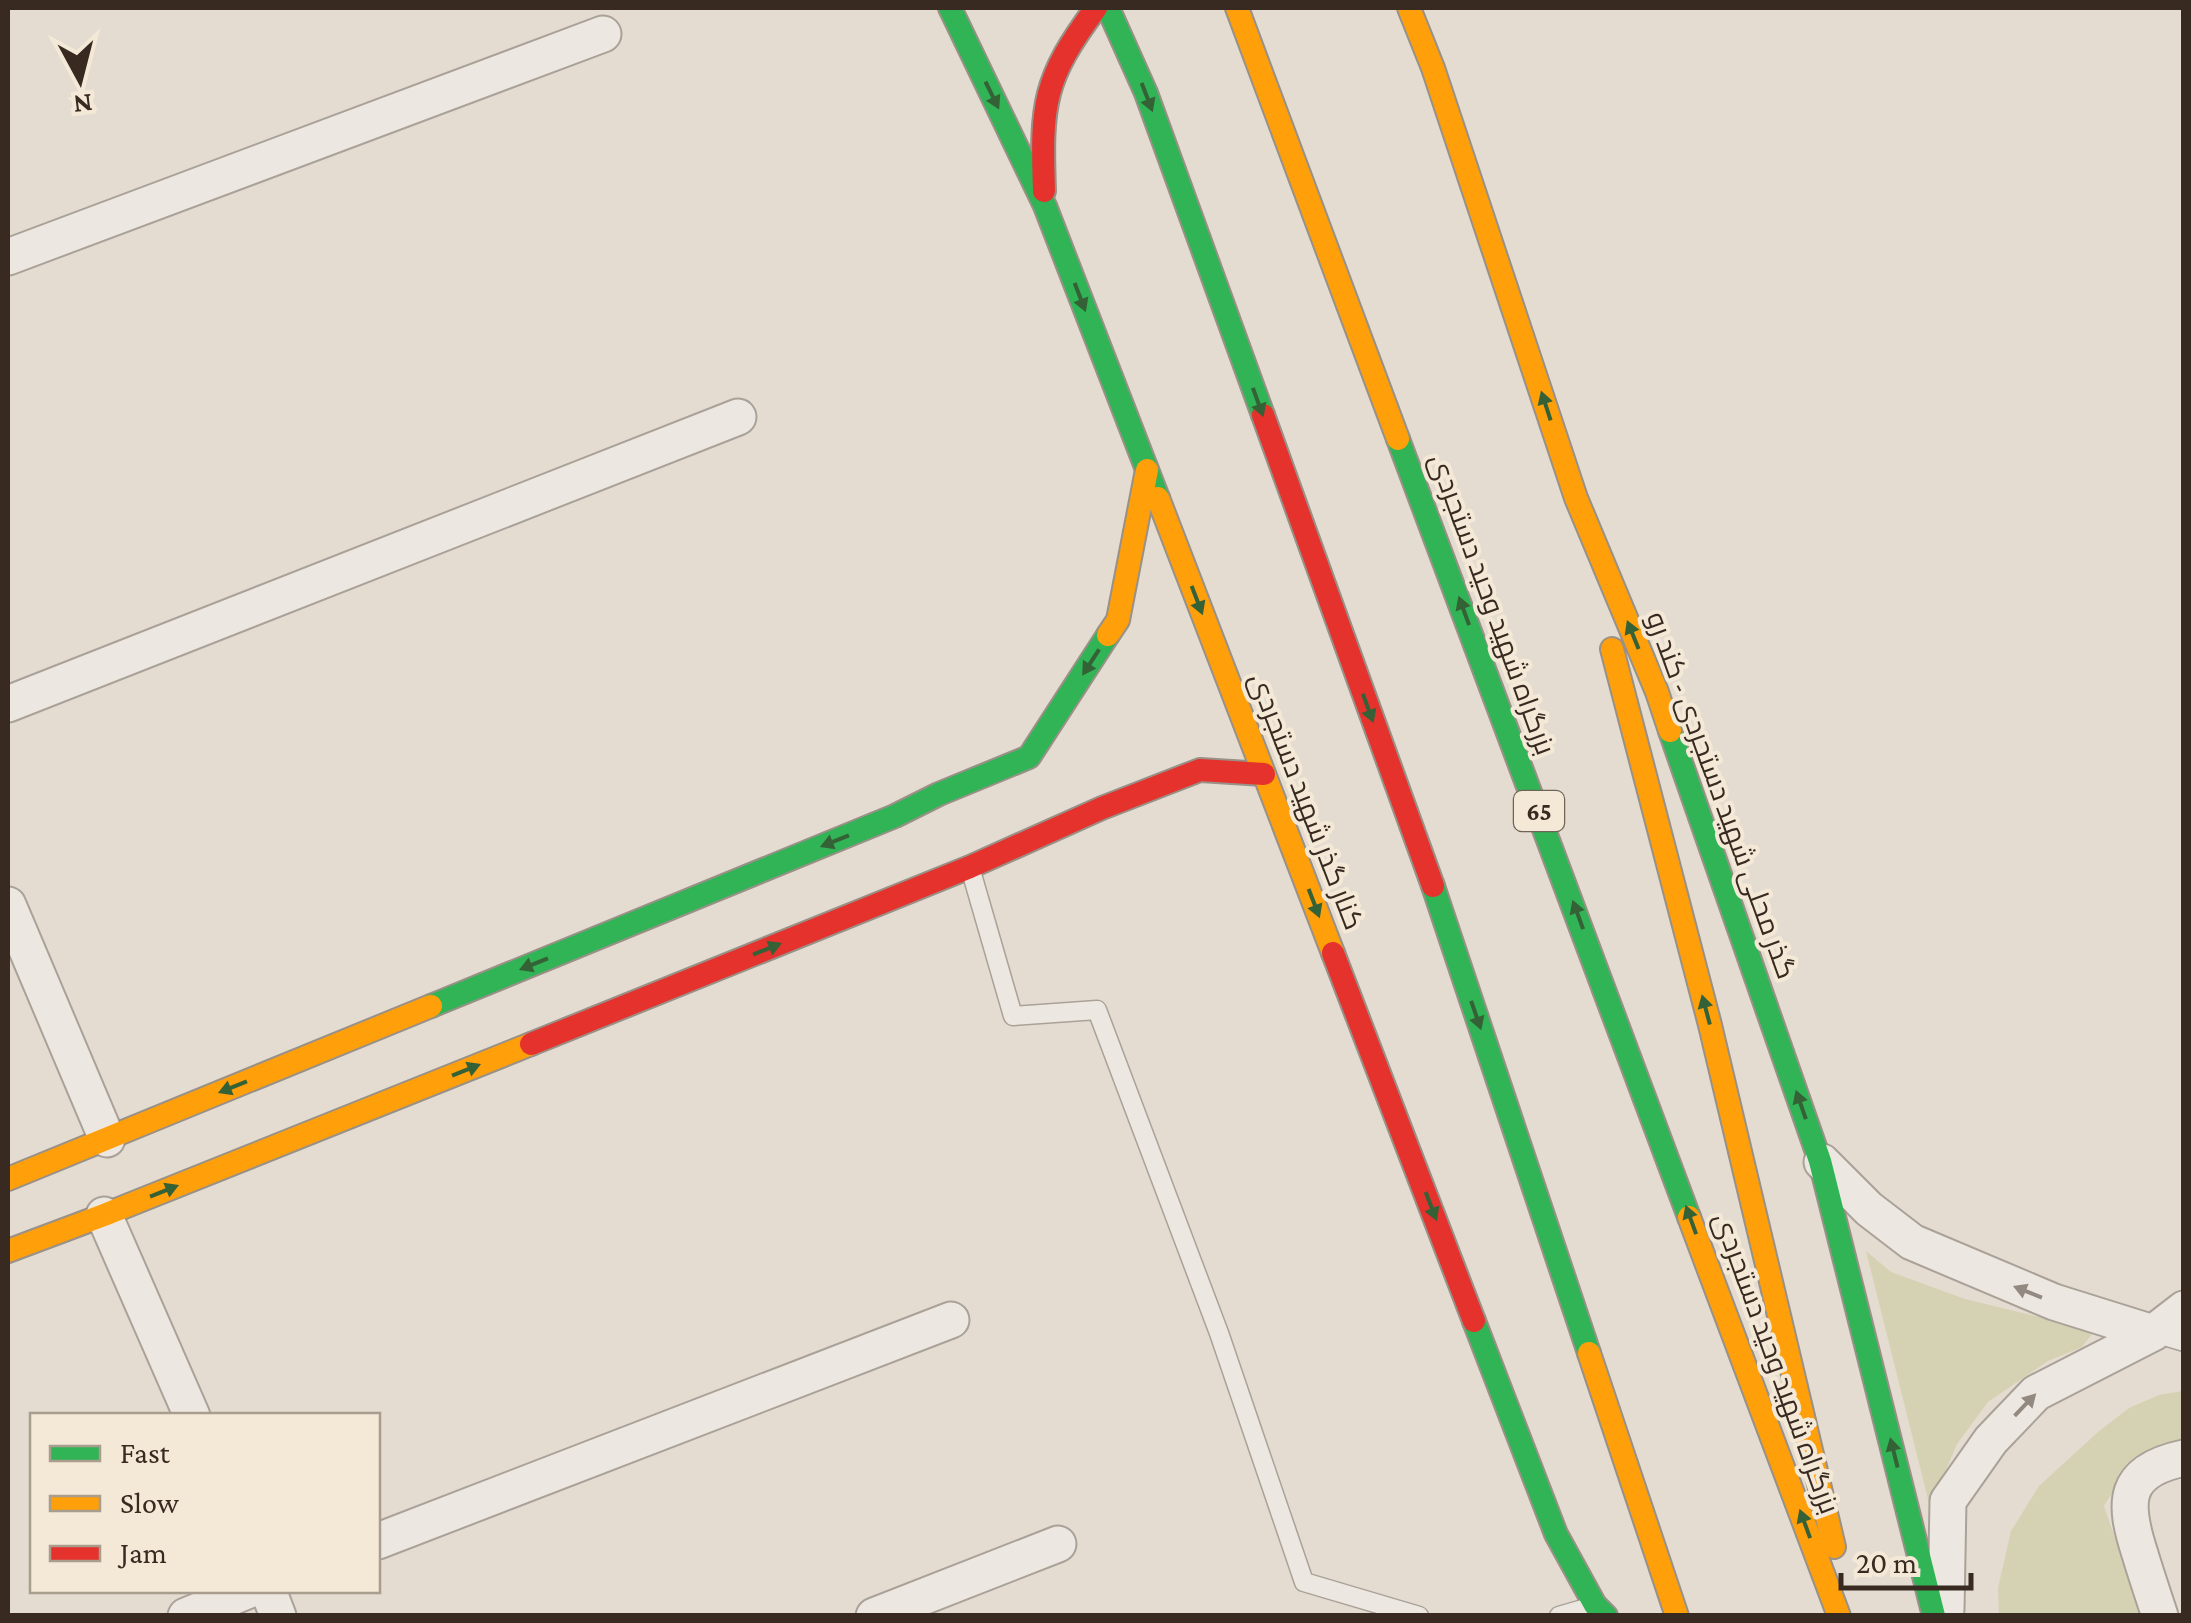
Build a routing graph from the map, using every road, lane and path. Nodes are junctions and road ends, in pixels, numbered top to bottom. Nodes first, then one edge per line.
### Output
1 (950, 8) edge
2 (1096, 8) edge
3 (1108, 8) edge
4 (1237, 8) edge
5 (1399, 13) edge
6 (602, 34) dead end
7 (1045, 206) junction
8 (8, 258) edge
9 (738, 417) dead end
10 (1147, 470) junction
11 (1576, 498) junction
12 (8, 704) edge
13 (1264, 774) junction
14 (966, 858) junction
15 (8, 906) edge
16 (106, 1138) junction
17 (1820, 1160) junction
18 (8, 1179) edge
19 (104, 1215) junction
20 (8, 1250) edge
21 (2184, 1309) edge
22 (951, 1320) dead end
23 (2168, 1338) edge
24 (191, 1413) edge
25 (2184, 1458) edge
26 (380, 1540) edge
27 (1058, 1544) dead end
28 (241, 1593) edge
29 (1601, 1610) edge
30 (186, 1616) edge
31 (874, 1616) edge
32 (1419, 1616) edge
33 (1559, 1616) edge
34 (1678, 1616) edge
35 (1839, 1616) edge
36 (1850, 1616) edge
37 (1934, 1616) edge
38 (1946, 1616) edge
39 (2160, 1616) edge

1 -> 7 main road, کنار گذر شهید دستجردی
2 - 7 main road
3 -> 34 main road
35 -> 4 main road, بزرگراه شهید وحید دستجردی / 65
11 -> 5 main road, گذر محلی شهید دستجردی - کند رو
6 - 8 street
7 -> 10 main road, کنار گذر شهید دستجردی
9 - 12 street
10 -> 13 main road, کنار گذر شهید دستجردی
10 -> 16 main road
17 -> 11 main road, گذر محلی شهید دستجردی - کند رو
36 -> 11 main road
13 - 14 main road
13 -> 29 main road, کنار گذر شهید دستجردی
19 -> 14 main road
14 - 32 lane
15 - 16 street
16 - 18 main road
23 -> 17 street
37 -> 17 main road, گذر محلی شهید دستجردی - کند رو
19 - 20 main road
19 - 24 street
21 - 23 street
22 - 26 street
38 -> 23 street
25 - 39 street
27 - 31 street
28 - 30 street
29 - 33 lane

